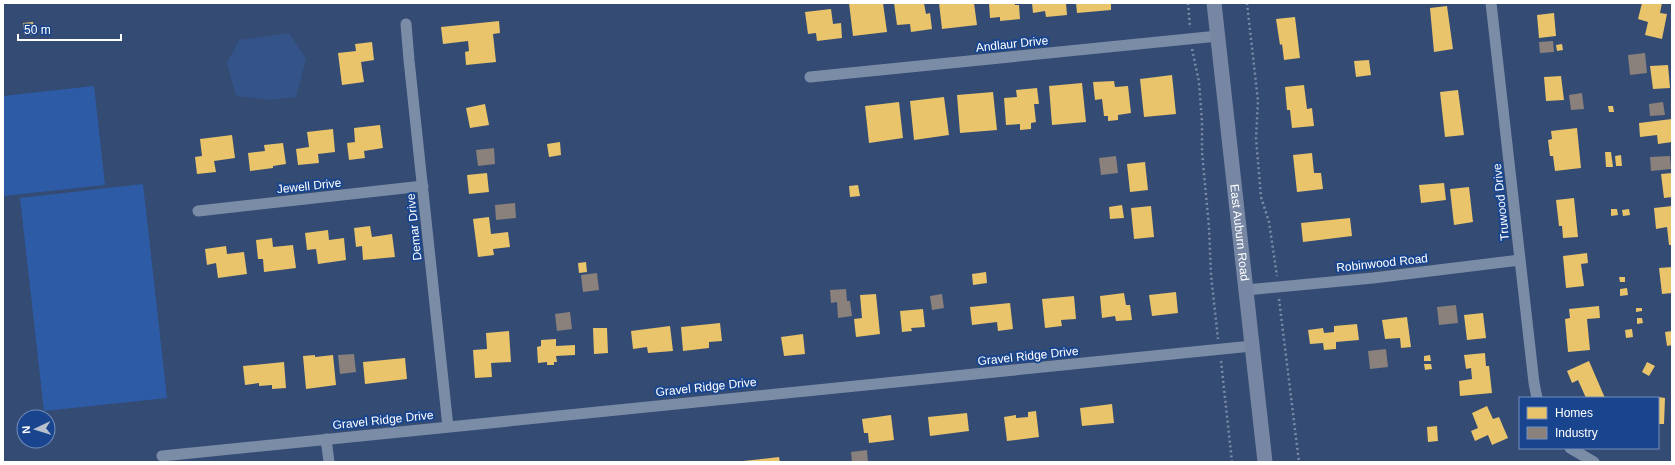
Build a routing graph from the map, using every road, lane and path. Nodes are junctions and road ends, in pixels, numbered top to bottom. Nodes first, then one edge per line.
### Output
1 (1188, 3) edge
2 (1214, 3) edge
3 (1248, 3) edge
4 (1491, 3) edge
5 (406, 24) dead end
6 (1190, 27) dead end
7 (1218, 36) junction
8 (1192, 49) dead end
9 (810, 76) dead end
10 (423, 186) junction
11 (198, 211) dead end
12 (1520, 260) junction
13 (1276, 275) dead end
14 (1246, 290) junction
15 (1279, 299) dead end
16 (1217, 333) dead end
17 (1252, 346) junction
18 (1221, 359) dead end
19 (1537, 397) edge
20 (448, 427) junction
21 (326, 439) junction
22 (1572, 449) edge
23 (162, 456) dead end
24 (329, 462) edge
25 (1232, 462) edge
26 (1265, 462) edge
27 (1299, 462) edge
28 (1594, 462) edge

1 - 6 path
2 - 7 main road, East Auburn Road
3 - 13 path
4 - 12 street, Truwood Drive
5 - 10 street, Demar Drive
7 - 9 street, Andlaur Drive
7 - 14 main road, East Auburn Road
8 - 16 path
10 - 11 street, Jewell Drive
10 - 20 street, Demar Drive
12 - 14 street, Robinwood Road
12 - 19 street, Truwood Drive
14 - 17 main road, East Auburn Road
15 - 27 path
17 - 20 street, Gravel Ridge Drive
17 - 26 main road, East Auburn Road
18 - 25 path
20 - 21 street, Gravel Ridge Drive
21 - 23 street, Gravel Ridge Drive
21 - 24 street
22 - 28 street

